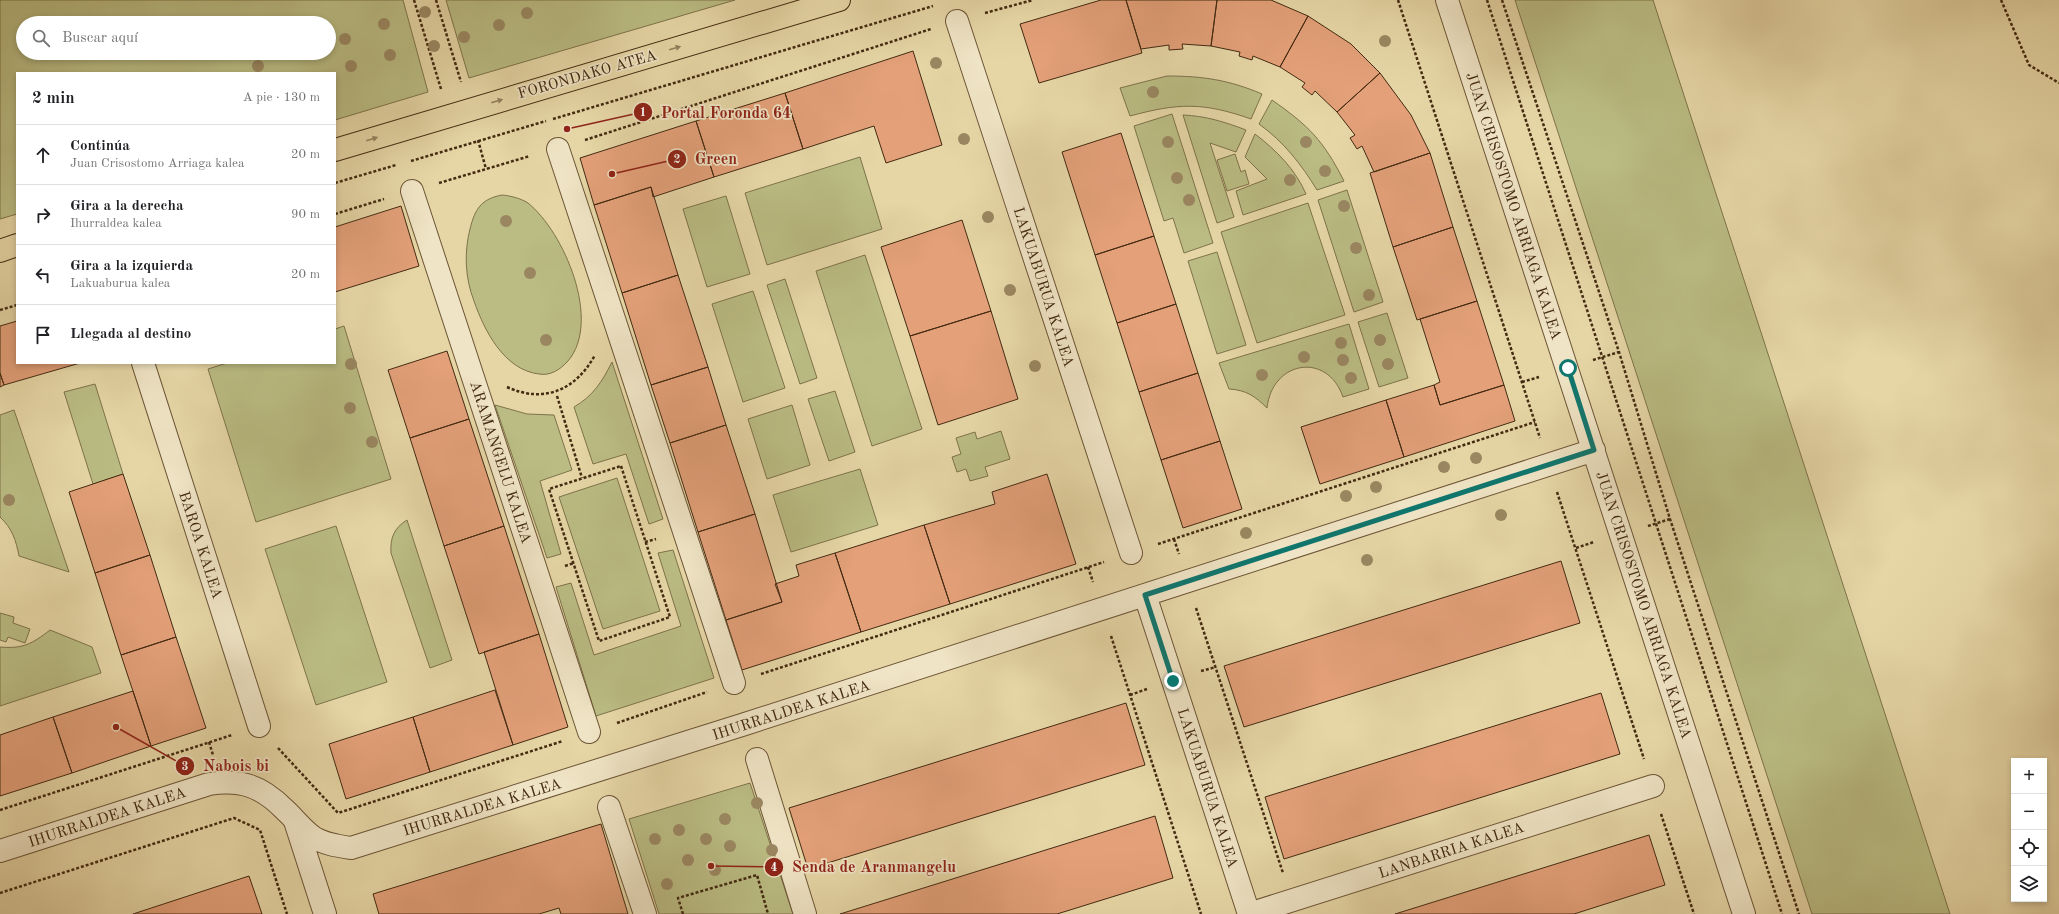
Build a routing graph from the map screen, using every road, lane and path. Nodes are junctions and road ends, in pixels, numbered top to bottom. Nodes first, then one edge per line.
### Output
1 (414, 0) edge
2 (436, 0) edge
3 (839, 0) edge
4 (1033, 0) edge
5 (1447, 0) edge
6 (1487, 0) edge
7 (1502, 0) edge
8 (2001, 0) edge
9 (938, 5) dead end
10 (957, 21) junction
11 (2059, 83) edge
12 (459, 112) junction
13 (459, 147) junction
14 (558, 149) junction
15 (336, 150) edge
16 (408, 162) dead end
17 (401, 164) dead end
18 (336, 184) edge
19 (412, 191) junction
20 (336, 214) edge
21 (16, 245) edge
22 (0, 251) edge
23 (16, 305) edge
24 (0, 310) edge
25 (614, 320) junction
26 (143, 364) edge
27 (471, 370) junction
28 (557, 396) dead end
29 (1594, 450) junction
30 (582, 478) junction
31 (1174, 539) dead end
32 (1131, 553) dead end
33 (1088, 567) dead end
34 (1187, 581) junction
35 (1145, 595) junction
36 (1102, 609) junction
37 (734, 683) joint
38 (259, 726) junction
39 (589, 732) junction
40 (757, 759) dead end
41 (1653, 786) dead end
42 (609, 807) dead end
43 (0, 810) edge
44 (294, 820) junction
45 (0, 851) edge
46 (0, 892) edge
47 (1292, 900) junction
48 (287, 914) edge
49 (325, 914) edge
50 (645, 914) edge
51 (683, 914) edge
52 (768, 914) edge
53 (805, 914) edge
54 (1201, 914) edge
55 (1249, 914) edge
56 (1744, 914) edge
57 (1782, 914) edge
58 (1799, 914) edge

1 - 12 path
2 - 12 path
12 -> 3 main road, FORONDAKO ATEA
4 - 10 path
5 - 29 street, JUAN CRISOSTOMO ARRIAGA KALEA
6 - 57 path
7 - 58 path
8 - 11 path
9 - 13 path
10 - 14 path
10 - 32 street, LAKUABURUA KALEA
12 - 13 path
15 -> 12 main road, FORONDAKO ATEA
13 - 16 path
14 - 19 path
14 - 25 street
17 - 18 path
19 - 20 path
19 - 27 street, ARAMANGELU KALEA
21 - 22 main road
23 - 24 path
25 - 27 path
25 - 37 street
26 - 38 street, BAROA KALEA
27 - 39 street, ARAMANGELU KALEA
28 - 30 path
29 - 34 street, IHURRALDEA KALEA
29 - 56 street, JUAN CRISOSTOMO ARRIAGA KALEA
30 - 30 path
31 - 34 path
33 - 36 path
34 - 35 street, IHURRALDEA KALEA
34 - 47 path
35 - 36 street, IHURRALDEA KALEA
35 - 55 street, LAKUABURUA KALEA
36 - 44 street, IHURRALDEA KALEA
36 - 54 path
37 - 39 path
38 - 39 path
38 - 43 path
40 - 53 street
41 - 47 street, LANBARRIA KALEA
42 - 50 street
44 - 45 street, IHURRALDEA KALEA
44 - 49 street
46 - 48 path
47 - 55 street, LANBARRIA KALEA
51 - 52 path

